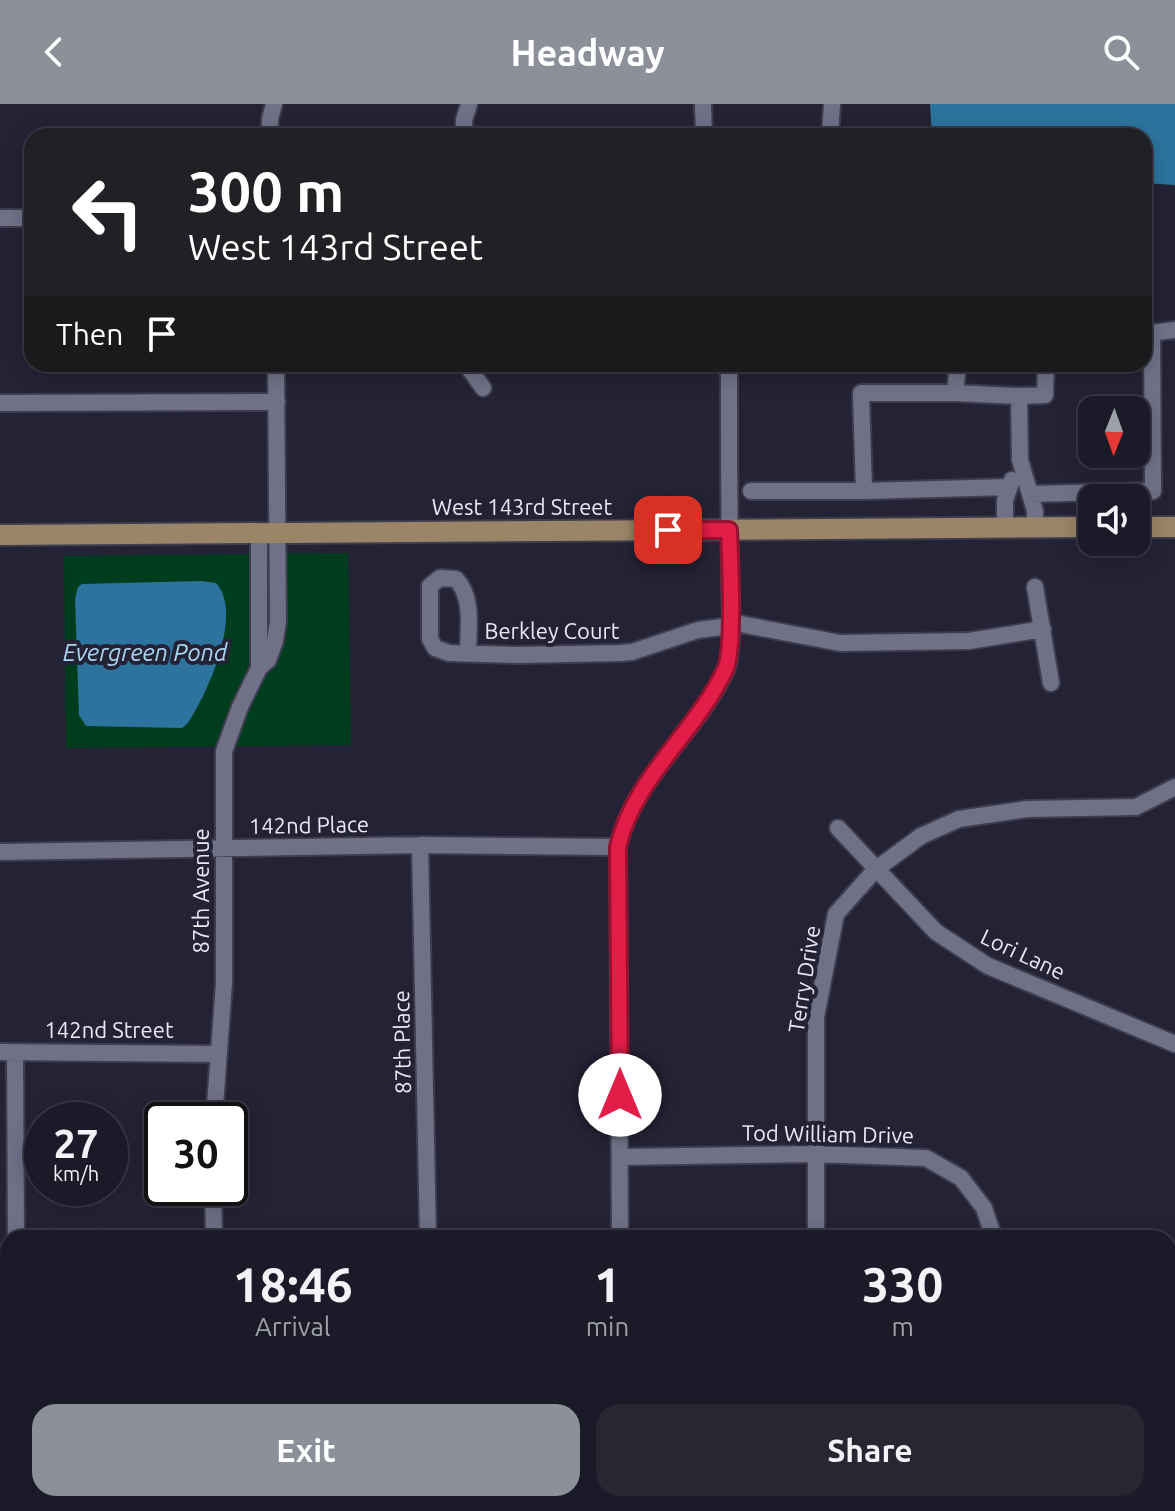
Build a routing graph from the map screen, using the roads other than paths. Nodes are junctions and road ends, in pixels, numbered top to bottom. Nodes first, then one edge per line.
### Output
1 (274, 104) edge
2 (469, 104) edge
3 (703, 104) edge
4 (832, 104) edge
5 (270, 128) edge
6 (464, 128) edge
7 (704, 128) edge
8 (830, 128) edge
9 (0, 218) edge
10 (24, 218) edge
11 (1175, 330) edge
12 (1152, 333) edge
13 (276, 372) edge
14 (472, 372) edge
15 (729, 372) edge
16 (957, 372) edge
17 (1046, 372) edge
18 (1149, 372) edge
19 (483, 388) dead end
20 (955, 393) junction
21 (1019, 396) junction
22 (277, 402) junction
23 (0, 403) edge
24 (1020, 460) junction
25 (1009, 487) junction
26 (751, 491) dead end
27 (864, 491) junction
28 (1030, 494) junction
29 (1078, 527) edge
30 (1150, 527) edge
31 (1175, 527) edge
32 (1005, 528) junction
33 (1035, 528) junction
34 (729, 530) junction
35 (269, 533) junction
36 (0, 535) edge
37 (1035, 587) dead end
38 (730, 624) junction
39 (1043, 629) junction
40 (468, 653) junction
41 (1051, 683) dead end
42 (1175, 787) edge
43 (838, 828) dead end
44 (420, 845) junction
45 (618, 847) junction
46 (222, 849) junction
47 (0, 852) edge
48 (875, 870) junction
49 (1175, 1044) edge
50 (8, 1052) edge
51 (218, 1054) junction
52 (215, 1102) edge
53 (815, 1154) junction
54 (620, 1157) junction
55 (213, 1206) edge
56 (16, 1230) edge
57 (214, 1230) edge
58 (428, 1230) edge
59 (620, 1230) edge
60 (816, 1230) edge
61 (991, 1230) edge

1 - 5 street
2 - 6 street
3 - 7 street
4 - 8 street
9 - 10 street
11 - 12 street
13 - 22 street
14 - 19 street
15 - 34 street
16 - 20 street
17 - 21 street
18 - 28 street
20 - 21 street
20 - 27 street
21 - 24 street
22 - 23 street
22 - 35 street
24 - 25 street
24 - 28 street
25 - 27 street
25 - 32 street
26 - 27 street
28 - 33 street
29 - 33 main road, West 143rd Street
30 - 31 main road
32 - 33 main road, West 143rd Street
32 - 34 main road, West 143rd Street
34 - 35 main road, West 143rd Street
34 - 38 street
35 - 36 main road, West 143rd Street
35 - 46 street, 87th Avenue
37 - 39 street
38 - 39 street
38 - 40 street, Berkley Court
38 - 45 street
39 - 41 street
40 - 40 street, Berkley Court
42 - 48 street, Terry Drive
43 - 48 street, Lori Lane
44 - 45 street, 142nd Place
44 - 46 street, 142nd Place
44 - 58 street, 87th Place
45 - 54 street
46 - 47 street, 142nd Place
46 - 51 street, 87th Avenue
48 - 49 street, Lori Lane
48 - 53 street, Terry Drive
50 - 51 street, 142nd Street
50 - 56 street
51 - 52 street, 87th Avenue
53 - 54 street, Tod William Drive
53 - 60 street, Terry Drive
53 - 61 street, Tod William Drive
54 - 59 street
55 - 57 street

